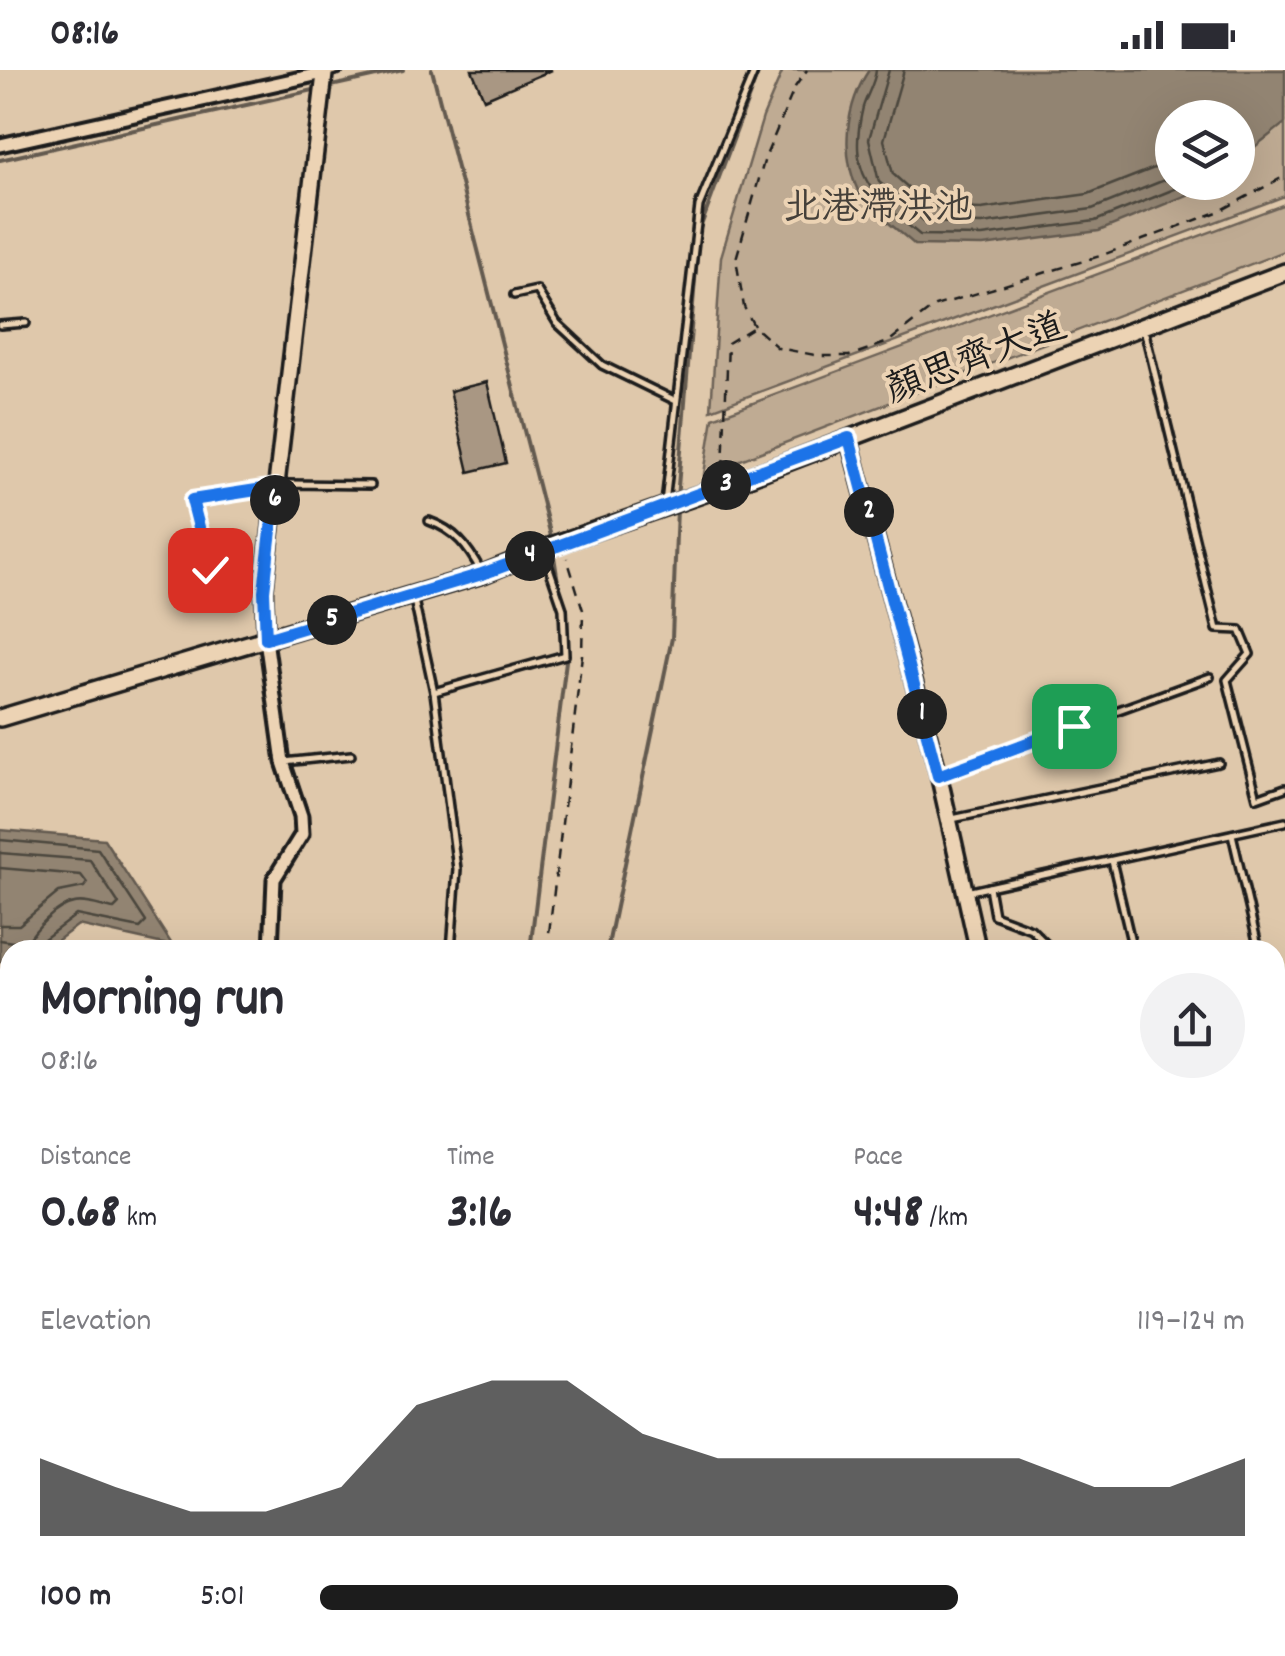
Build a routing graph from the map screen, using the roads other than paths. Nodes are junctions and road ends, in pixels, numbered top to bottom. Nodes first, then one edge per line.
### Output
1 (755, 70) edge
2 (329, 71) edge
3 (0, 144) edge
4 (1285, 272) edge
5 (514, 295) dead end
6 (26, 322) dead end
7 (0, 325) edge
8 (1143, 326) junction
9 (676, 400) junction
10 (849, 438) junction
11 (371, 486) dead end
12 (276, 487) junction
13 (664, 506) junction
14 (428, 521) dead end
15 (544, 550) junction
16 (210, 570) dead end
17 (482, 574) junction
18 (414, 597) junction
19 (266, 639) junction
20 (1210, 677) dead end
21 (434, 692) junction
22 (0, 718) edge
23 (351, 755) dead end
24 (283, 762) junction
25 (1219, 763) dead end
26 (938, 776) junction
27 (1285, 788) edge
28 (948, 820) junction
29 (1285, 822) edge
30 (1232, 834) junction
31 (1112, 861) junction
32 (989, 886) junction
33 (965, 892) junction
34 (271, 940) edge
35 (452, 940) edge
36 (976, 940) edge
37 (1042, 940) edge
38 (1132, 940) edge
39 (1258, 940) edge

1 - 9 lane
2 - 3 street
2 - 12 street
4 - 8 main road, 顏思齊大道
5 - 9 lane
6 - 7 lane
8 - 10 main road, 顏思齊大道
8 - 27 lane
9 - 13 lane
10 - 13 main road, 顏思齊大道
10 - 26 street
11 - 12 lane
12 - 16 lane
12 - 19 street
13 - 15 main road
14 - 17 lane
15 - 17 main road
15 - 21 lane
17 - 18 main road
18 - 19 main road
18 - 21 lane
19 - 22 main road
19 - 24 street
20 - 26 lane
21 - 35 lane
23 - 24 lane
24 - 34 street
25 - 28 lane
26 - 28 street
28 - 33 street
29 - 30 lane
30 - 31 lane
30 - 39 lane
31 - 32 lane
31 - 38 lane
32 - 33 lane
32 - 37 lane
33 - 36 street

